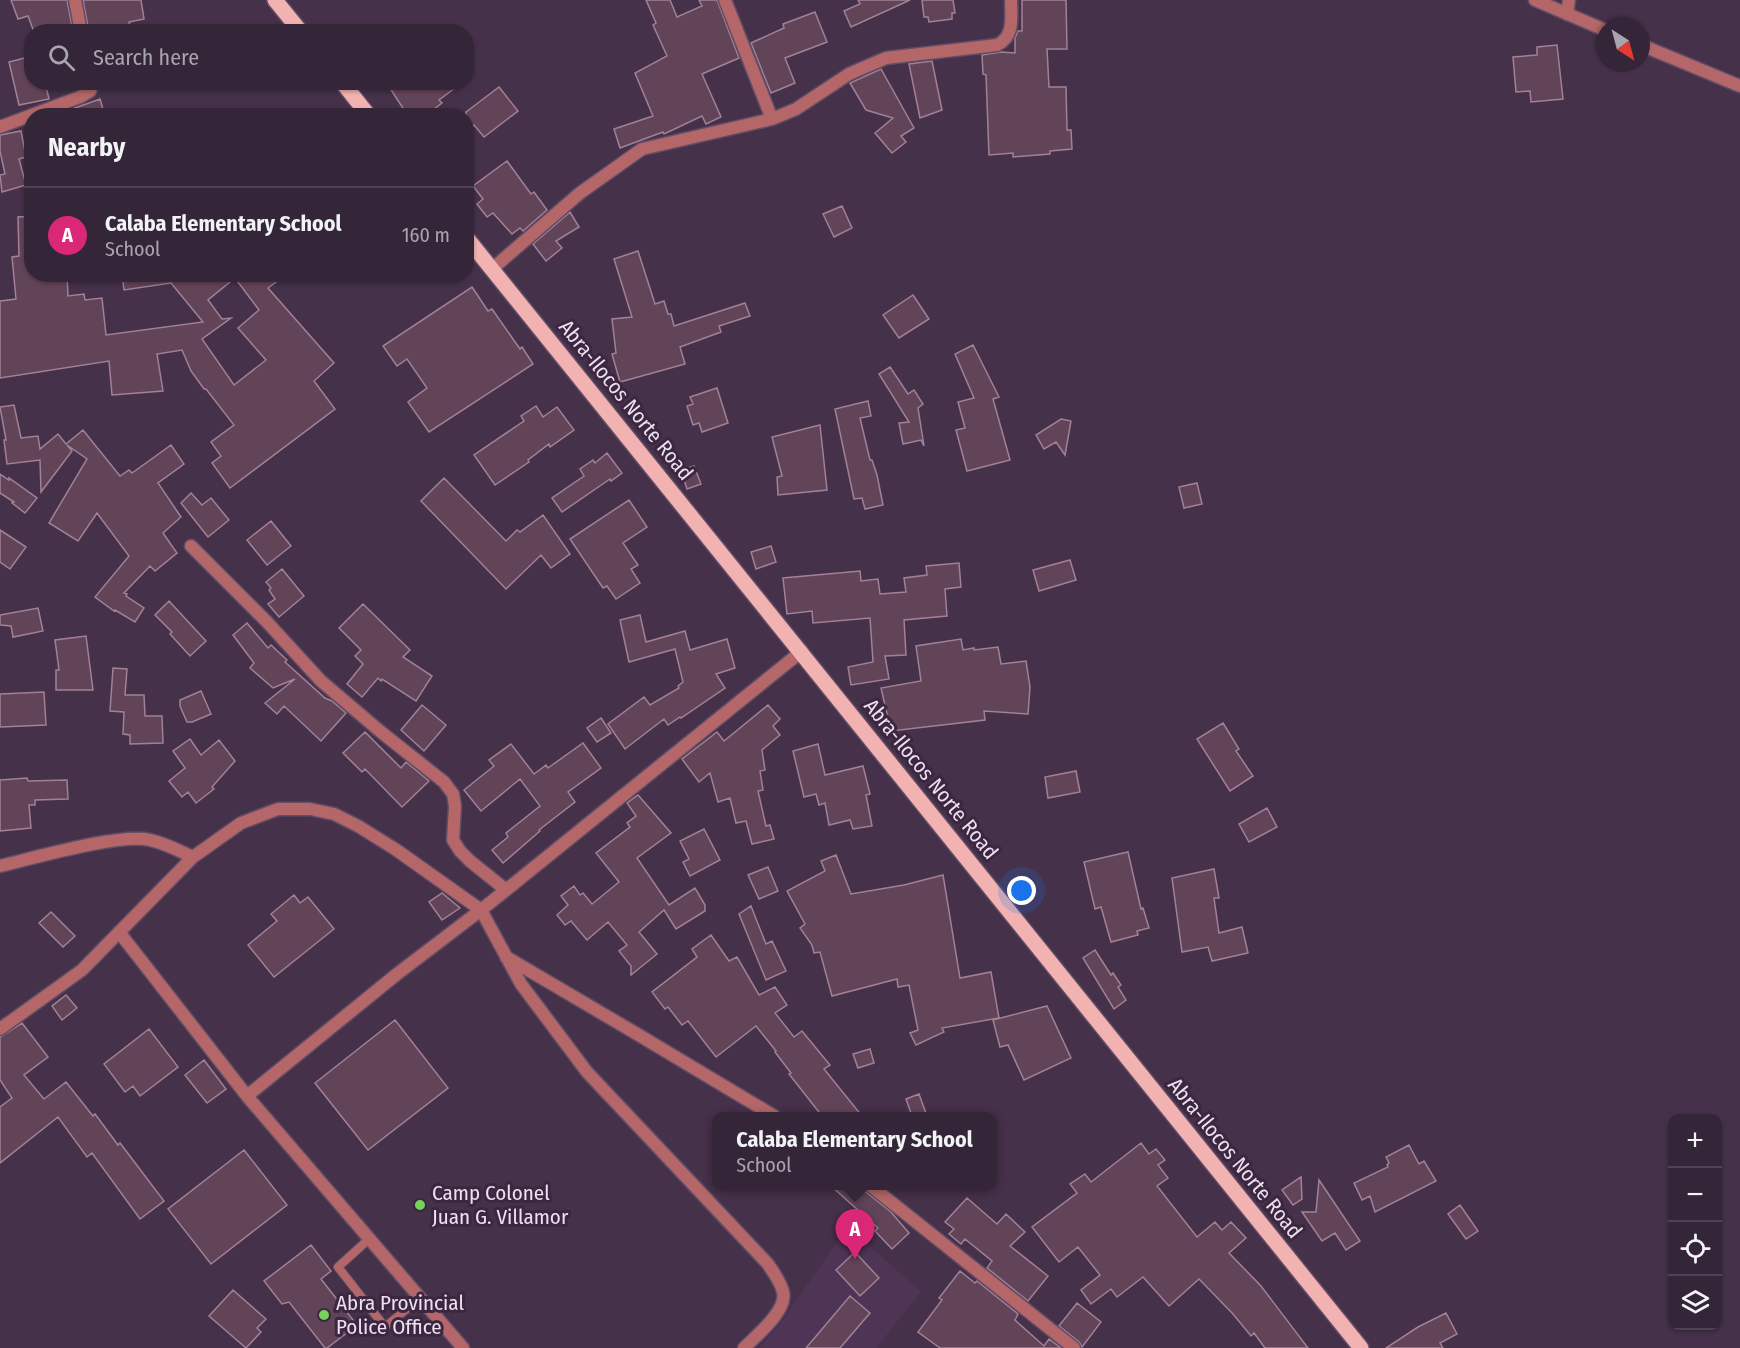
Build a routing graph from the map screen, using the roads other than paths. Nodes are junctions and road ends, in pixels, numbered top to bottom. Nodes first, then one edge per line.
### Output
1 (75, 0) edge
2 (275, 0) edge
3 (724, 0) edge
4 (1011, 0) edge
5 (1535, 0) edge
6 (1569, 0) edge
7 (1567, 14) junction
8 (80, 24) edge
9 (294, 24) edge
10 (1596, 26) edge
11 (1650, 49) edge
12 (1740, 86) edge
13 (91, 90) edge
14 (348, 90) edge
15 (51, 108) edge
16 (363, 108) edge
17 (24, 118) edge
18 (772, 119) junction
19 (0, 127) edge
20 (474, 247) edge
21 (492, 269) junction
22 (191, 546) dead end
23 (802, 651) junction
24 (193, 857) junction
25 (0, 866) edge
26 (506, 890) junction
27 (481, 910) junction
28 (119, 932) junction
29 (505, 956) junction
30 (0, 1029) edge
31 (246, 1096) junction
32 (767, 1112) edge
33 (877, 1190) edge
34 (369, 1239) junction
35 (420, 1298) junction
36 (463, 1348) edge
37 (744, 1348) edge
38 (1074, 1348) edge
39 (1360, 1348) edge

1 - 8 street
2 - 9 main road
3 - 18 street
4 - 18 street
5 - 7 street
6 - 7 street
7 - 10 street
11 - 12 street
13 - 15 street
14 - 16 main road
17 - 19 street
18 - 21 street
20 - 21 main road, Abra-Ilocos Norte Road
21 - 23 main road, Abra-Ilocos Norte Road
22 - 26 street
23 - 26 street
23 - 39 main road, Abra-Ilocos Norte Road
24 - 25 street
24 - 27 street
24 - 28 street
26 - 27 street
27 - 29 street
27 - 31 street
28 - 30 street
28 - 31 street
29 - 32 street
29 - 37 street
31 - 34 street
33 - 38 street
34 - 35 street
34 - 35 lane
35 - 36 street

